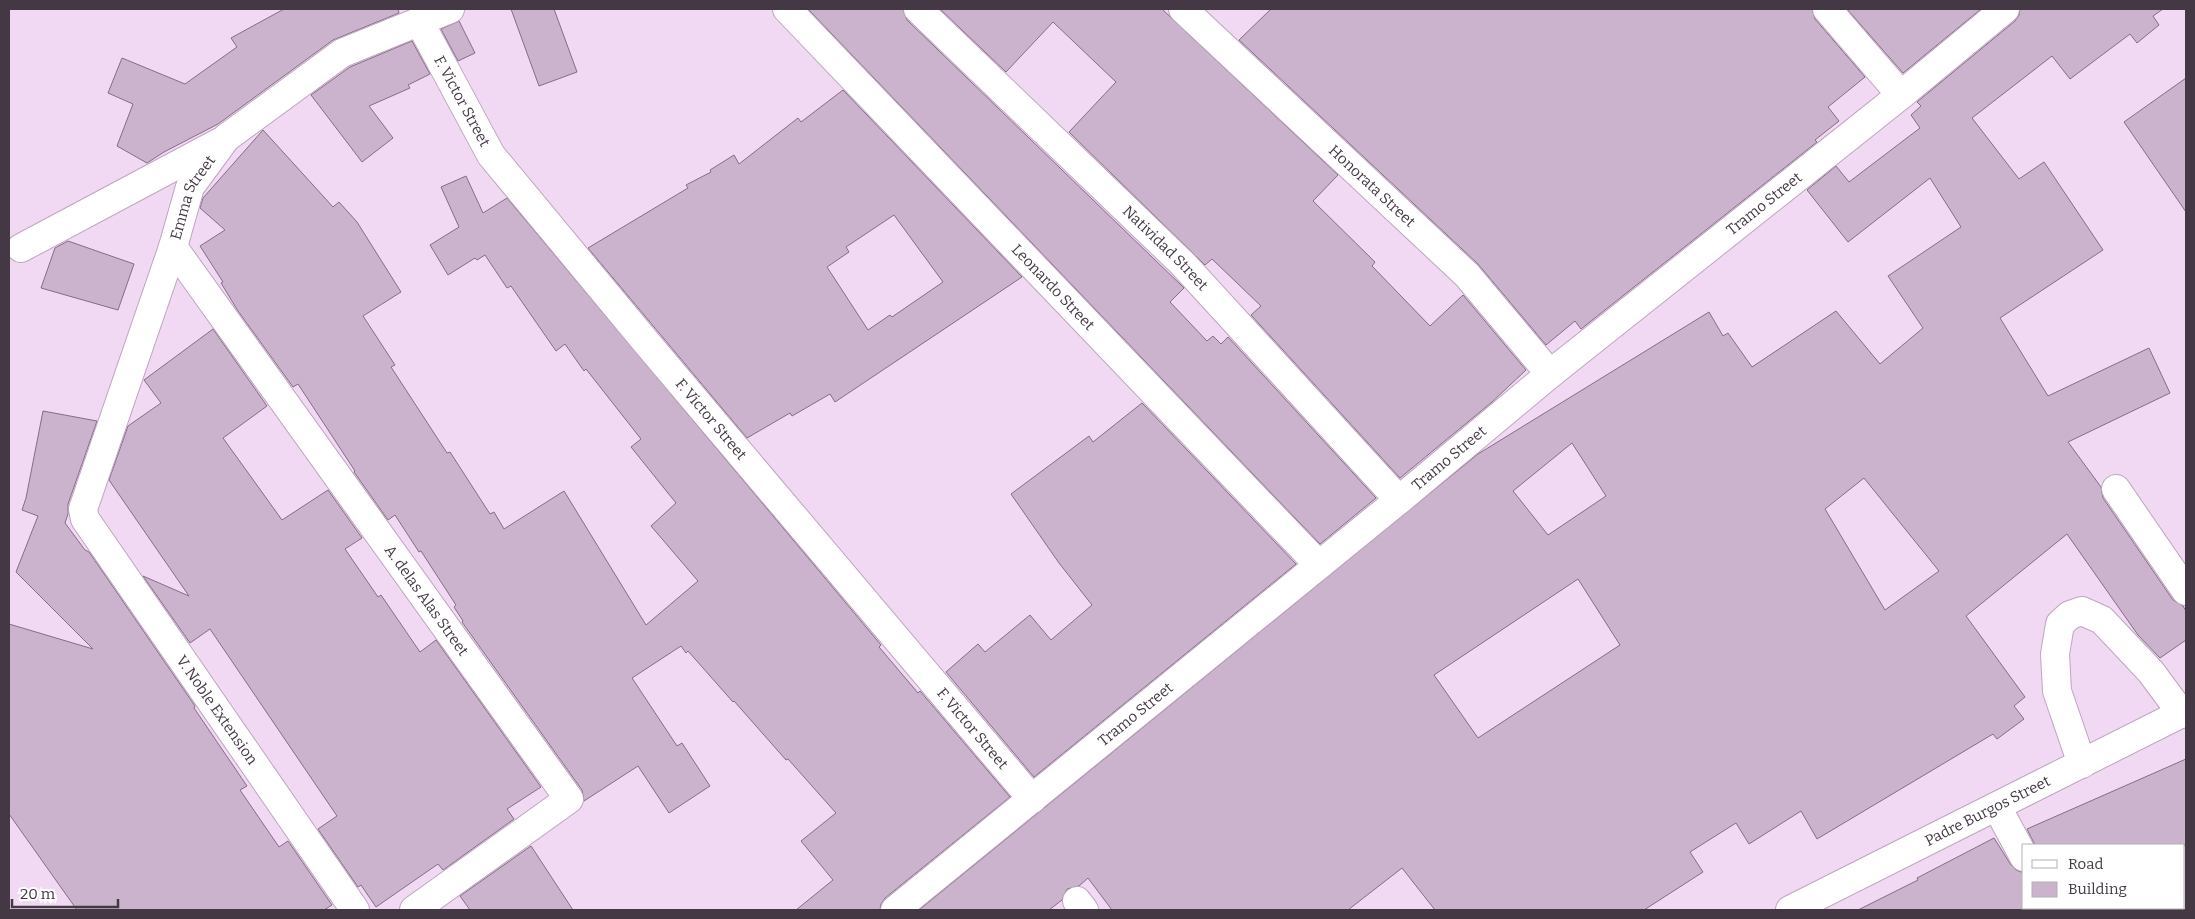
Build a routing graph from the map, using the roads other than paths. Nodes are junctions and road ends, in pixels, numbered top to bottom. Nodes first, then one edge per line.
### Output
1 (450, 9) edge
2 (787, 9) edge
3 (918, 9) edge
4 (1827, 9) edge
5 (2005, 9) edge
6 (1196, 13) edge
7 (419, 21) junction
8 (1901, 95) junction
9 (226, 138) junction
10 (173, 247) junction
11 (20, 248) dead end
12 (1550, 374) junction
13 (2116, 489) dead end
14 (1399, 500) junction
15 (83, 509) joint
16 (1319, 565) junction
17 (2186, 591) edge
18 (2184, 712) edge
19 (2082, 764) junction
20 (1032, 799) junction
21 (1997, 807) junction
22 (2022, 853) edge
23 (355, 910) edge
24 (414, 910) edge
25 (895, 910) edge
26 (1790, 910) edge

1 - 7 street, Emma Street
2 - 16 street, Leonardo Street
3 - 14 street, Natividad Street
4 - 8 street
5 - 8 street, Tramo Street
6 - 12 street, Honorata Street
7 - 9 street, Emma Street
7 - 20 street, F. Victor Street
8 - 12 street, Tramo Street
9 - 10 street, Emma Street
9 - 11 street
10 - 15 street, Emma Street
10 - 24 street, A. delas Alas Street
12 - 14 street, Tramo Street
13 - 17 street
14 - 16 street, Tramo Street
15 - 23 street, V. Noble Extension
16 - 20 street, Tramo Street
18 - 19 street, Padre Burgos Street
18 - 19 street
19 - 21 street, Padre Burgos Street
20 - 25 street, Tramo Street
21 - 22 street
21 - 26 street, Padre Burgos Street

